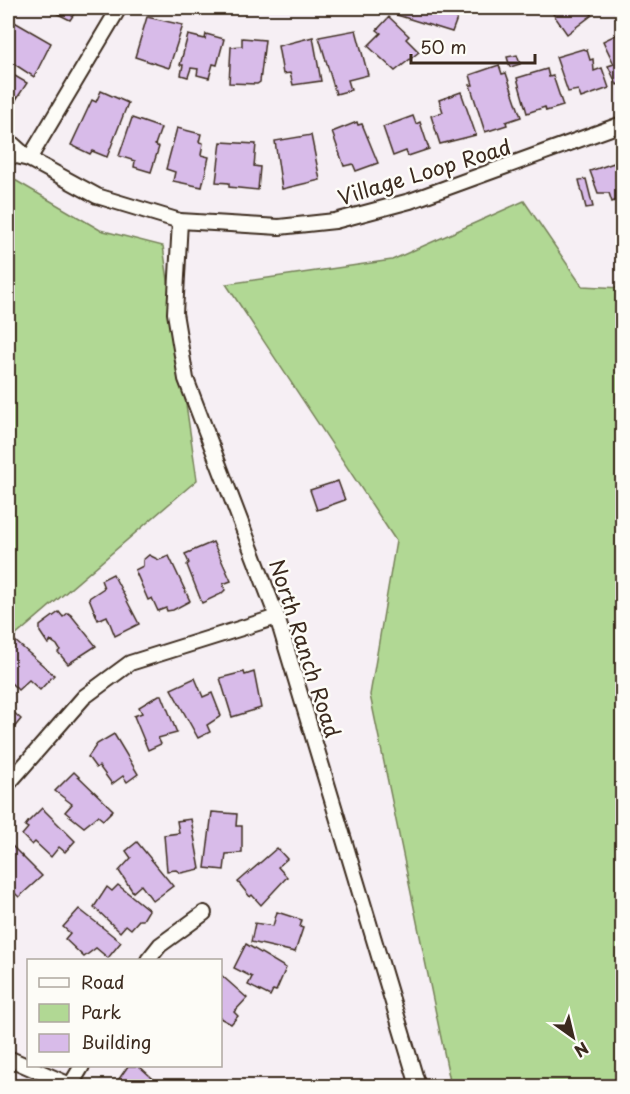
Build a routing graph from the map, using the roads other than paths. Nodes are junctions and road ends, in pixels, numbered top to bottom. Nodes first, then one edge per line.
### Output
1 (119, 8) edge
2 (622, 124) edge
3 (8, 140) edge
4 (8, 154) edge
5 (30, 159) junction
6 (180, 220) junction
7 (277, 617) junction
8 (8, 784) edge
9 (204, 913) dead end
10 (149, 959) edge
11 (8, 1058) edge
12 (27, 1067) edge
13 (28, 1067) edge
14 (81, 1067) edge
15 (70, 1086) edge
16 (418, 1086) edge

1 - 5 street
2 - 6 street, Village Loop Road
3 - 5 street, Village Loop Road
4 - 5 street, Village Loop Road
5 - 6 street, Village Loop Road
6 - 7 street, North Ranch Road
7 - 8 street
7 - 16 street, North Ranch Road
9 - 10 street
11 - 12 street
13 - 15 street
14 - 15 street

